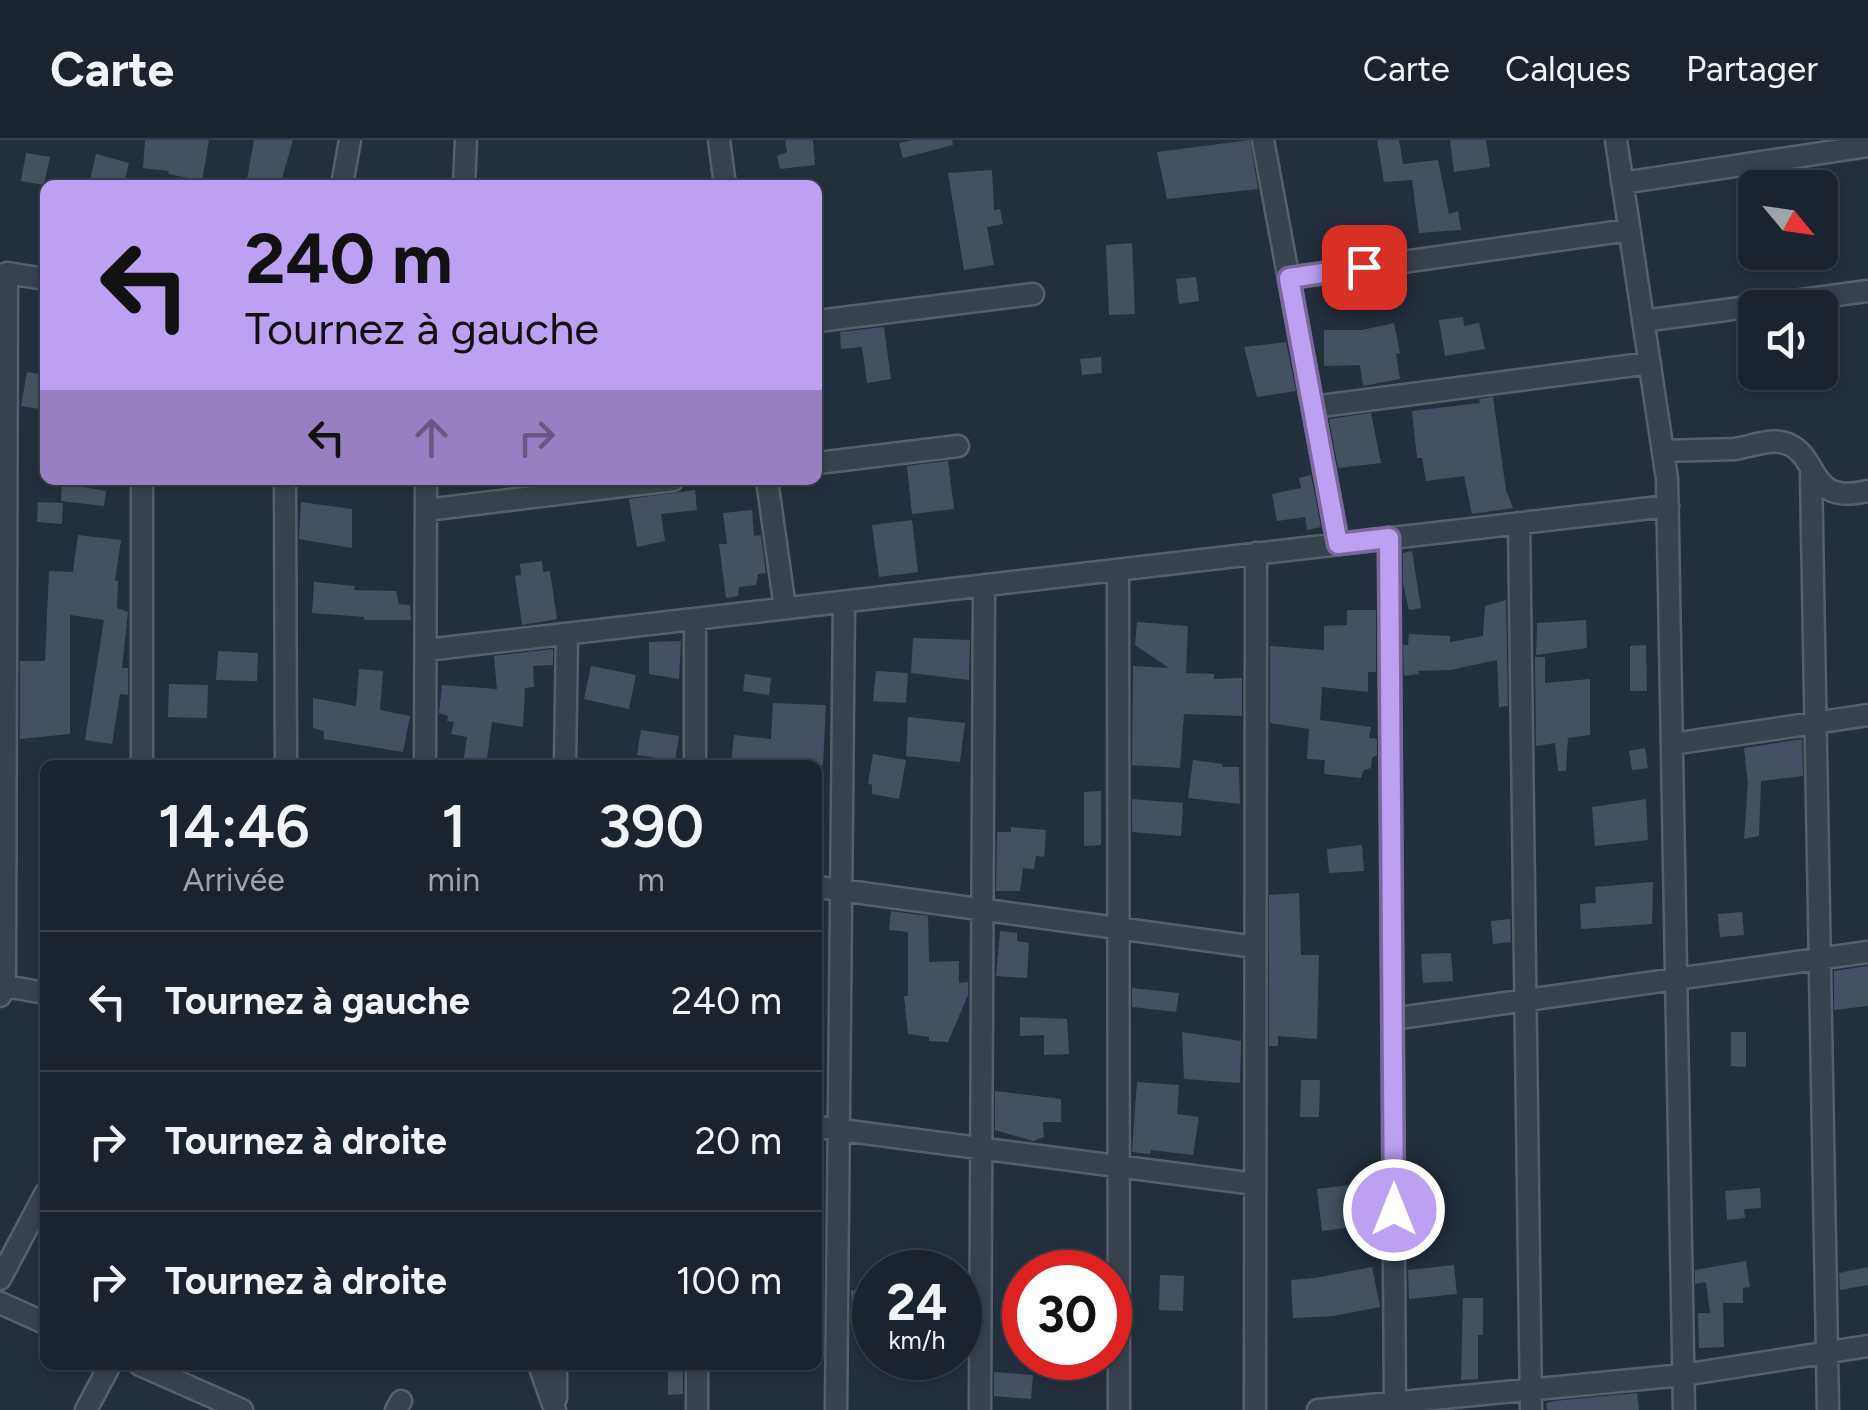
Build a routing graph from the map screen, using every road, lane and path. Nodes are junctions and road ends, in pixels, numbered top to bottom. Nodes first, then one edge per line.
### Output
1 (350, 140) edge
2 (466, 140) edge
3 (719, 140) edge
4 (1263, 140) edge
5 (1616, 140) edge
6 (1868, 146) edge
7 (343, 180) edge
8 (464, 180) edge
9 (724, 180) edge
10 (1622, 183) junction
11 (1629, 230) junction
12 (3, 274) edge
13 (1289, 278) junction
14 (40, 279) edge
15 (1868, 291) edge
16 (1033, 294) dead end
17 (1643, 320) junction
18 (822, 321) edge
19 (1650, 363) junction
20 (1312, 407) junction
21 (958, 446) dead end
22 (1663, 452) junction
23 (822, 462) edge
24 (1811, 473) junction
25 (142, 485) edge
26 (285, 485) edge
27 (426, 485) edge
28 (632, 485) edge
29 (768, 485) edge
30 (1868, 491) edge
31 (1668, 506) junction
32 (426, 510) junction
33 (1518, 523) junction
34 (1389, 538) junction
35 (1338, 544) junction
36 (1256, 554) junction
37 (1118, 570) junction
38 (984, 585) junction
39 (844, 602) junction
40 (785, 608) junction
41 (694, 619) junction
42 (3, 632) edge
43 (567, 634) junction
44 (426, 650) junction
45 (1868, 715) edge
46 (1816, 722) junction
47 (1672, 744) junction
48 (142, 760) edge
49 (286, 760) edge
50 (426, 760) edge
51 (565, 760) edge
52 (695, 760) edge
53 (3, 773) edge
54 (822, 888) edge
55 (842, 890) junction
56 (982, 909) junction
57 (1118, 928) junction
58 (1255, 947) junction
59 (1868, 952) edge
60 (1820, 959) junction
61 (1676, 979) junction
62 (2, 989) edge
63 (40, 993) edge
64 (1525, 1000) junction
65 (1392, 1018) junction
66 (822, 1128) edge
67 (839, 1130) junction
68 (981, 1148) junction
69 (1119, 1166) junction
70 (1255, 1184) junction
71 (40, 1203) edge
72 (0, 1279) edge
73 (0, 1303) edge
74 (40, 1321) edge
75 (1868, 1346) edge
76 (1827, 1352) junction
77 (107, 1370) edge
78 (151, 1370) edge
79 (541, 1370) edge
80 (556, 1370) edge
81 (696, 1370) edge
82 (1683, 1375) junction
83 (1531, 1400) edge
84 (1394, 1406) edge
85 (86, 1410) edge
86 (242, 1410) edge
87 (555, 1410) edge
88 (697, 1410) edge
89 (836, 1410) edge
90 (980, 1410) edge
91 (1119, 1410) edge
92 (1255, 1410) edge
93 (1318, 1410) edge
94 (1684, 1410) edge
95 (1828, 1410) edge

1 - 7 street
2 - 8 street
3 - 9 street
4 - 13 street
5 - 10 street
6 - 10 street
10 - 11 street
11 - 13 street
11 - 17 street
12 - 14 street
12 - 42 street
13 - 20 street
15 - 17 street
16 - 18 street
17 - 19 street
19 - 20 street
19 - 22 street
20 - 35 street
21 - 23 street
22 - 24 street
22 - 31 street
24 - 30 street
24 - 46 street
25 - 48 street
26 - 49 street
27 - 32 street
28 - 32 street
29 - 40 street
31 - 33 street
31 - 47 street
32 - 44 street
33 - 34 street
33 - 64 street
34 - 35 street
34 - 65 street
35 - 36 street
36 - 37 street
36 - 58 street
37 - 38 street
37 - 57 street
38 - 39 street
38 - 56 street
39 - 40 street
39 - 55 street
40 - 41 street
41 - 43 street
41 - 52 street
42 - 53 street
43 - 44 street
43 - 51 street
44 - 50 street
45 - 46 street
46 - 47 street
46 - 60 street
47 - 61 street
53 - 62 street
54 - 55 street
55 - 56 street
55 - 67 street
56 - 57 street
56 - 68 street
57 - 58 street
57 - 69 street
58 - 70 street
59 - 60 street
60 - 61 street
60 - 76 street
61 - 64 street
61 - 82 street
62 - 63 street
64 - 65 street
64 - 83 street
65 - 84 street
66 - 67 street
67 - 68 street
67 - 89 street
68 - 69 street
68 - 90 street
69 - 70 street
69 - 91 street
70 - 92 street
71 - 72 street
73 - 74 street
75 - 76 street
76 - 82 street
76 - 95 street
77 - 85 street
78 - 86 street
79 - 87 street
80 - 87 street
81 - 88 street
82 - 83 street
82 - 94 street
83 - 84 street
84 - 93 street

